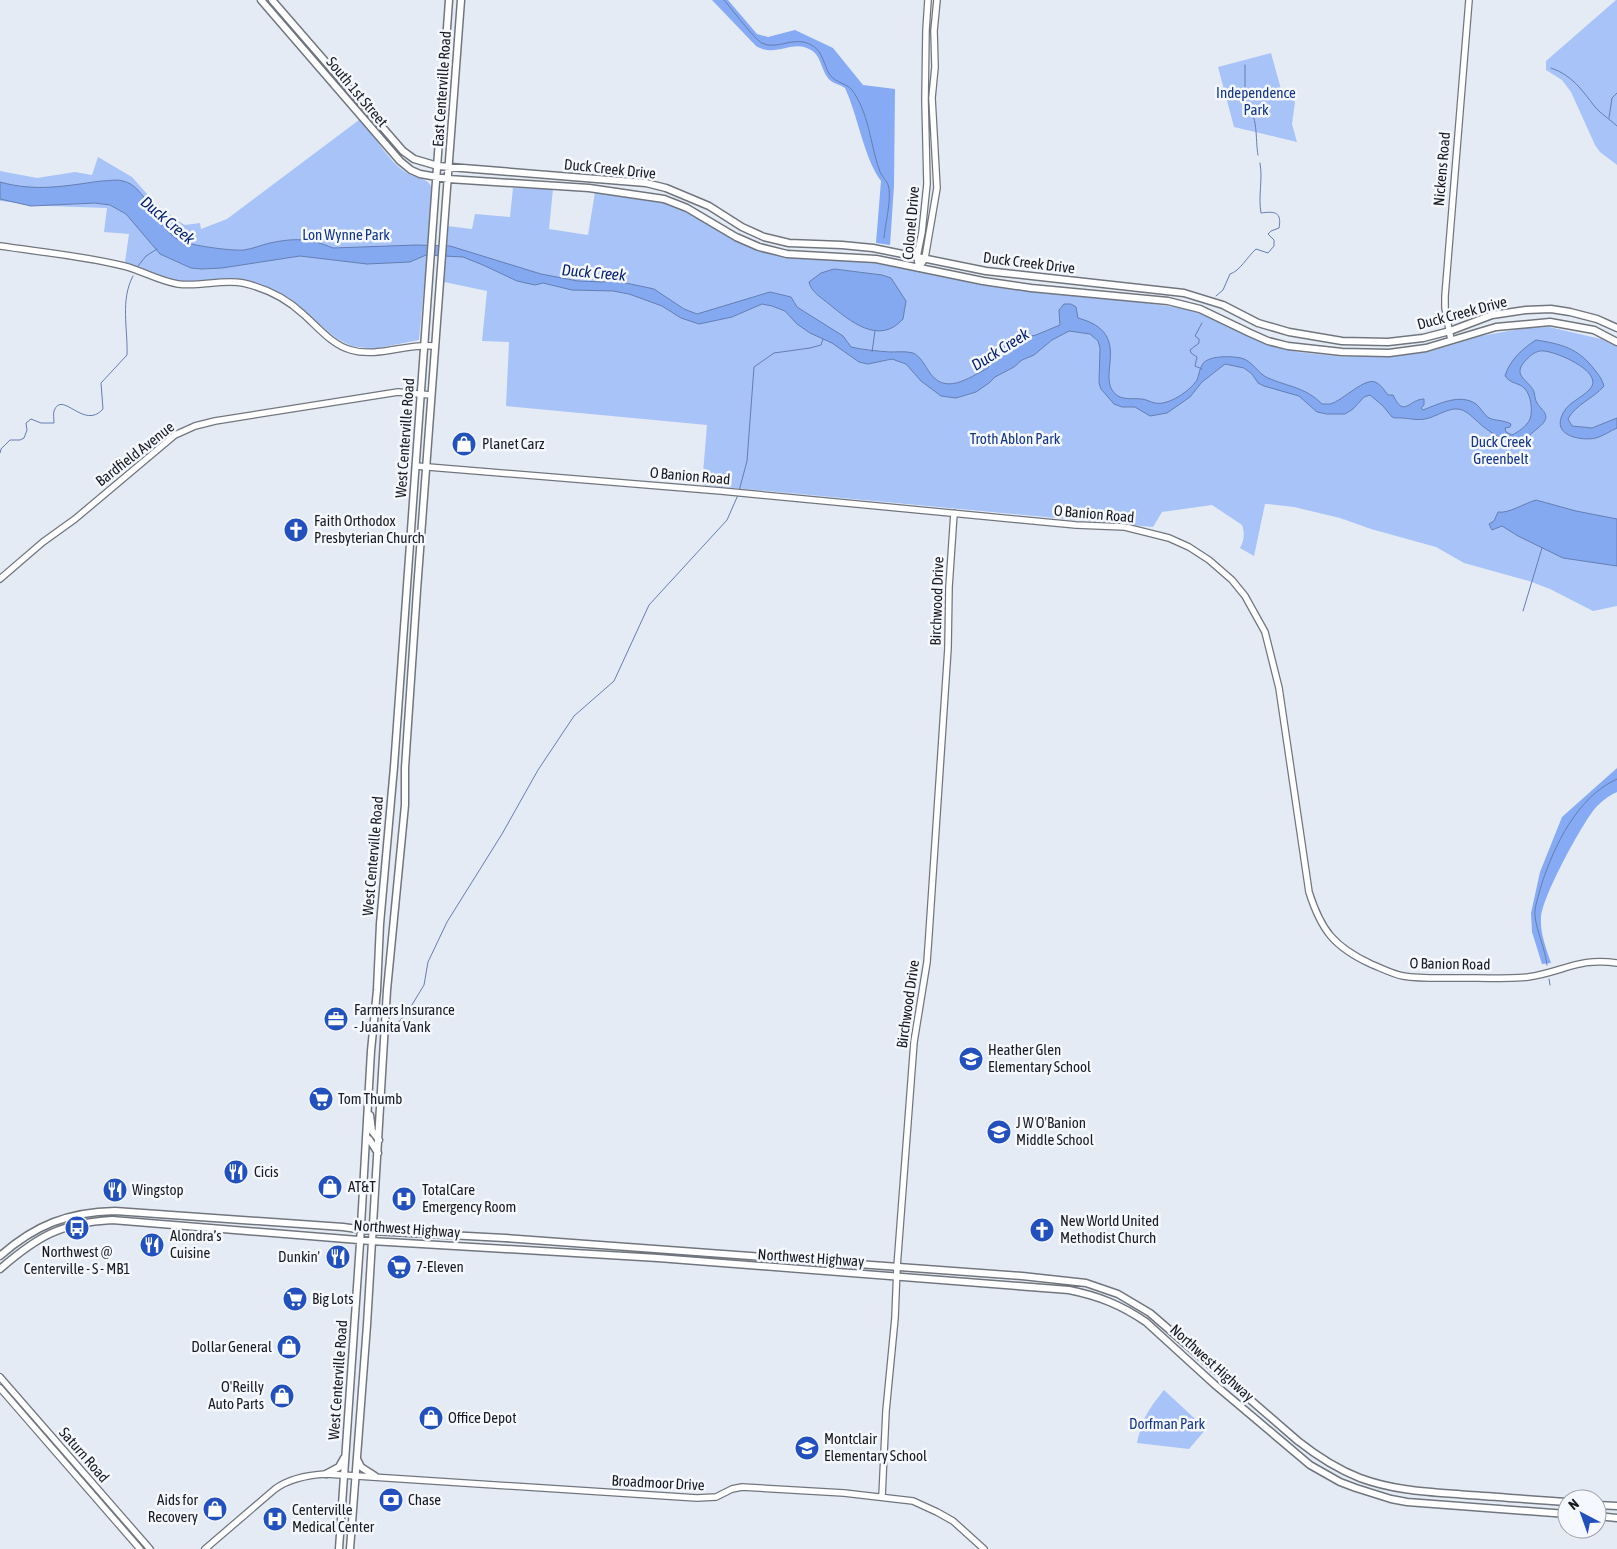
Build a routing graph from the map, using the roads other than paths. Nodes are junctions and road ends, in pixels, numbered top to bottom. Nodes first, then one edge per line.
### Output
1 (261, 0) edge
2 (272, 0) edge
3 (450, 0) edge
4 (461, 0) edge
5 (928, 0) edge
6 (937, 0) edge
7 (1469, 0) edge
8 (345, 97) junction
9 (369, 112) junction
10 (389, 135) junction
11 (381, 140) junction
12 (438, 166) junction
13 (449, 168) junction
14 (520, 173) junction
15 (423, 175) junction
16 (437, 177) junction
17 (590, 178) junction
18 (448, 179) junction
19 (520, 184) junction
20 (589, 188) junction
21 (436, 191) junction
22 (0, 246) edge
23 (917, 257) junction
24 (925, 258) junction
25 (919, 268) junction
26 (1515, 311) junction
27 (1518, 324) junction
28 (1617, 328) edge
29 (1450, 331) junction
30 (1451, 340) junction
31 (1617, 342) edge
32 (424, 345) junction
33 (434, 346) junction
34 (422, 394) junction
35 (431, 394) junction
36 (416, 466) junction
37 (425, 467) junction
38 (954, 513) junction
39 (0, 579) edge
40 (1617, 963) edge
41 (377, 990) junction
42 (387, 990) junction
43 (368, 1109) junction
44 (366, 1138) junction
45 (379, 1140) junction
46 (378, 1153) junction
47 (179, 1214) junction
48 (255, 1221) junction
49 (180, 1227) junction
50 (360, 1229) junction
51 (254, 1230) junction
52 (372, 1231) junction
53 (443, 1234) junction
54 (360, 1239) junction
55 (372, 1241) junction
56 (16, 1242) junction
57 (443, 1244) junction
58 (22, 1250) junction
59 (0, 1256) edge
60 (897, 1267) junction
61 (0, 1269) edge
62 (897, 1277) junction
63 (354, 1323) junction
64 (367, 1325) junction
65 (0, 1377) edge
66 (0, 1388) edge
67 (349, 1390) junction
68 (362, 1391) junction
69 (26, 1408) junction
70 (21, 1413) junction
71 (345, 1455) junction
72 (357, 1460) junction
73 (326, 1474) junction
74 (344, 1475) junction
75 (356, 1475) junction
76 (375, 1476) junction
77 (882, 1497) junction
78 (1557, 1501) edge
79 (1557, 1513) edge
80 (340, 1523) junction
81 (350, 1546) edge
82 (140, 1549) edge
83 (150, 1549) edge
84 (205, 1549) edge
85 (339, 1549) edge
86 (984, 1549) edge

1 - 8 main road, South 1st Street
2 - 9 main road, South 1st Street
3 - 12 main road, East Centerville Road
4 - 13 main road, East Centerville Road
5 - 23 street, Colonel Drive
6 - 24 street, Colonel Drive
7 - 29 street, Nickens Road
8 - 9 main road
8 - 11 main road, South 1st Street
9 - 10 main road, South 1st Street
10 - 11 main road
10 - 12 main road, South 1st Street
11 - 15 main road, South 1st Street
12 - 13 main road, Duck Creek Drive
12 - 16 main road, West Centerville Road
13 - 14 main road, Duck Creek Drive
13 - 18 main road, East Centerville Road
14 - 17 main road, Duck Creek Drive
14 - 19 main road
15 - 16 main road, South 1st Street
15 - 21 main road
16 - 18 main road, South 1st Street
16 - 21 main road, West Centerville Road
17 - 20 main road
17 - 23 main road, Duck Creek Drive
18 - 19 main road, Duck Creek Drive
18 - 33 main road, West Centerville Road
19 - 20 main road, Duck Creek Drive
20 - 25 main road, Duck Creek Drive
21 - 32 main road, West Centerville Road
22 - 32 street
23 - 24 main road, Duck Creek Drive
23 - 25 street, Colonel Drive
24 - 25 street, Colonel Drive
24 - 29 main road, Duck Creek Drive
25 - 30 main road, Duck Creek Drive
26 - 27 main road
26 - 28 main road, Duck Creek Drive
26 - 29 main road, Duck Creek Drive
27 - 30 main road, Duck Creek Drive
27 - 31 main road, Duck Creek Drive
29 - 30 street, Nickens Road
32 - 33 street
32 - 34 main road, West Centerville Road
33 - 35 main road, West Centerville Road
34 - 35 street, Bardfield Avenue
34 - 36 main road, West Centerville Road
34 - 39 street, Bardfield Avenue
35 - 37 main road, West Centerville Road
36 - 37 street, O Banion Road
36 - 41 main road, West Centerville Road
37 - 38 street, O Banion Road
37 - 42 main road, West Centerville Road
38 - 40 street, O Banion Road
38 - 60 street, Birchwood Drive
41 - 42 main road
41 - 43 main road, West Centerville Road
42 - 45 main road, West Centerville Road
43 - 44 main road, West Centerville Road
43 - 45 main road
44 - 46 main road
44 - 50 main road, West Centerville Road
45 - 46 main road, West Centerville Road
46 - 52 main road, West Centerville Road
47 - 48 main road, Northwest Highway
47 - 49 main road
47 - 56 main road, Northwest Highway
48 - 50 main road, Northwest Highway
48 - 51 main road
49 - 51 main road, Northwest Highway
49 - 58 main road, Northwest Highway
50 - 52 main road, Northwest Highway
50 - 54 main road, West Centerville Road
51 - 54 main road, Northwest Highway
52 - 53 main road, Northwest Highway
52 - 55 main road, West Centerville Road
53 - 57 main road
53 - 60 main road, Northwest Highway
54 - 55 main road, Northwest Highway
54 - 63 main road, West Centerville Road
55 - 57 main road, Northwest Highway
55 - 64 main road, West Centerville Road
56 - 58 main road
56 - 59 main road, Northwest Highway
57 - 62 main road, Northwest Highway
58 - 61 main road, Northwest Highway
60 - 62 street, Birchwood Drive
60 - 78 main road, Northwest Highway
62 - 77 street, Birchwood Drive
62 - 79 main road, Northwest Highway
63 - 64 main road
63 - 67 main road, West Centerville Road
64 - 68 main road, West Centerville Road
65 - 69 street, Saturn Road
66 - 70 street, Saturn Road
67 - 68 main road
67 - 71 main road, West Centerville Road
68 - 72 main road, West Centerville Road
69 - 70 street
69 - 83 street, Saturn Road
70 - 82 street, Saturn Road
71 - 73 main road
71 - 74 main road, West Centerville Road
72 - 75 main road, West Centerville Road
72 - 76 main road
73 - 74 street, Broadmoor Drive
73 - 84 street, Broadmoor Drive
74 - 75 street, Broadmoor Drive
74 - 80 main road, West Centerville Road
75 - 76 street, Broadmoor Drive
75 - 81 main road, West Centerville Road
76 - 77 street, Broadmoor Drive
77 - 86 street, Broadmoor Drive
80 - 81 main road
80 - 85 main road, West Centerville Road

